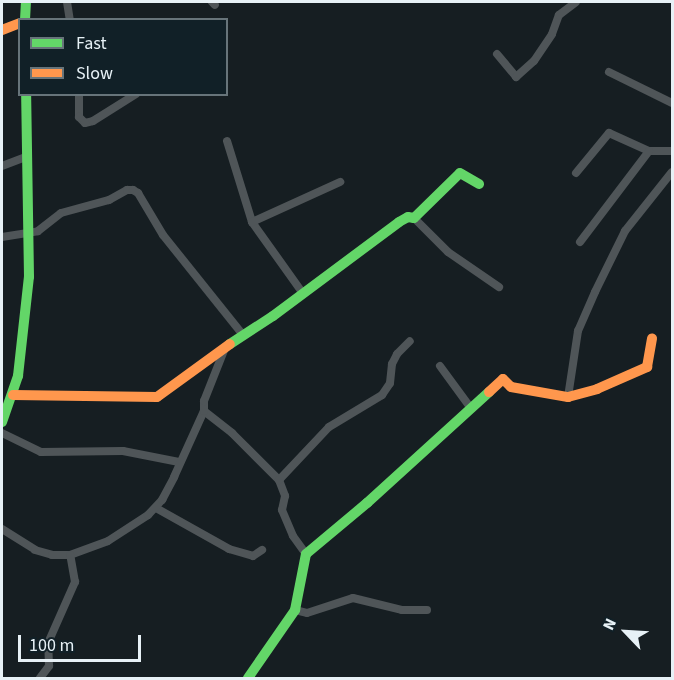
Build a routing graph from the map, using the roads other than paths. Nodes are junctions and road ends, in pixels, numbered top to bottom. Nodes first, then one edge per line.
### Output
1 (26, 2) edge
2 (67, 2) edge
3 (576, 2) edge
4 (25, 18) edge
5 (70, 18) edge
6 (18, 24) edge
7 (2, 30) edge
8 (497, 54) dead end
9 (609, 72) dead end
10 (26, 96) edge
11 (79, 96) edge
12 (133, 96) edge
13 (672, 103) edge
14 (227, 141) dead end
15 (649, 151) junction
16 (672, 151) edge
17 (26, 158) junction
18 (2, 166) edge
19 (672, 172) edge
20 (576, 173) dead end
21 (340, 182) dead end
22 (479, 184) dead end
23 (414, 218) junction
24 (252, 222) junction
25 (29, 234) junction
26 (2, 237) edge
27 (580, 242) dead end
28 (499, 286) dead end
29 (302, 292) junction
30 (244, 336) junction
31 (652, 338) dead end
32 (410, 341) dead end
33 (225, 348) junction
34 (440, 366) dead end
35 (14, 395) junction
36 (568, 397) junction
37 (5, 404) edge
38 (470, 407) junction
39 (204, 411) junction
40 (2, 422) edge
41 (2, 433) edge
42 (179, 462) junction
43 (279, 480) junction
44 (156, 508) junction
45 (2, 529) edge
46 (262, 550) dead end
47 (306, 554) junction
48 (70, 555) junction
49 (295, 610) junction
50 (427, 610) dead end
51 (40, 678) edge
52 (248, 678) edge

1 - 4 street
2 - 5 street
3 - 8 street
6 - 7 street
9 - 13 street
10 - 17 street
11 - 12 street
14 - 24 street
15 - 16 street
15 - 20 street
15 - 27 street
17 - 18 street
17 - 25 street
19 - 36 street
21 - 24 street
22 - 23 street
23 - 28 street
23 - 29 street
24 - 29 street
25 - 26 street
25 - 30 street
25 - 35 street
29 - 30 street
30 - 33 street
31 - 36 street
32 - 43 street
33 - 35 street
33 - 39 street
34 - 38 street
35 - 37 street
36 - 38 street
37 - 40 street
38 - 47 street
39 - 42 street
39 - 43 street
41 - 42 street
42 - 44 street
43 - 47 street
44 - 46 street
44 - 48 street
45 - 48 street
47 - 49 street
48 - 51 street
49 - 50 street
49 - 52 street

